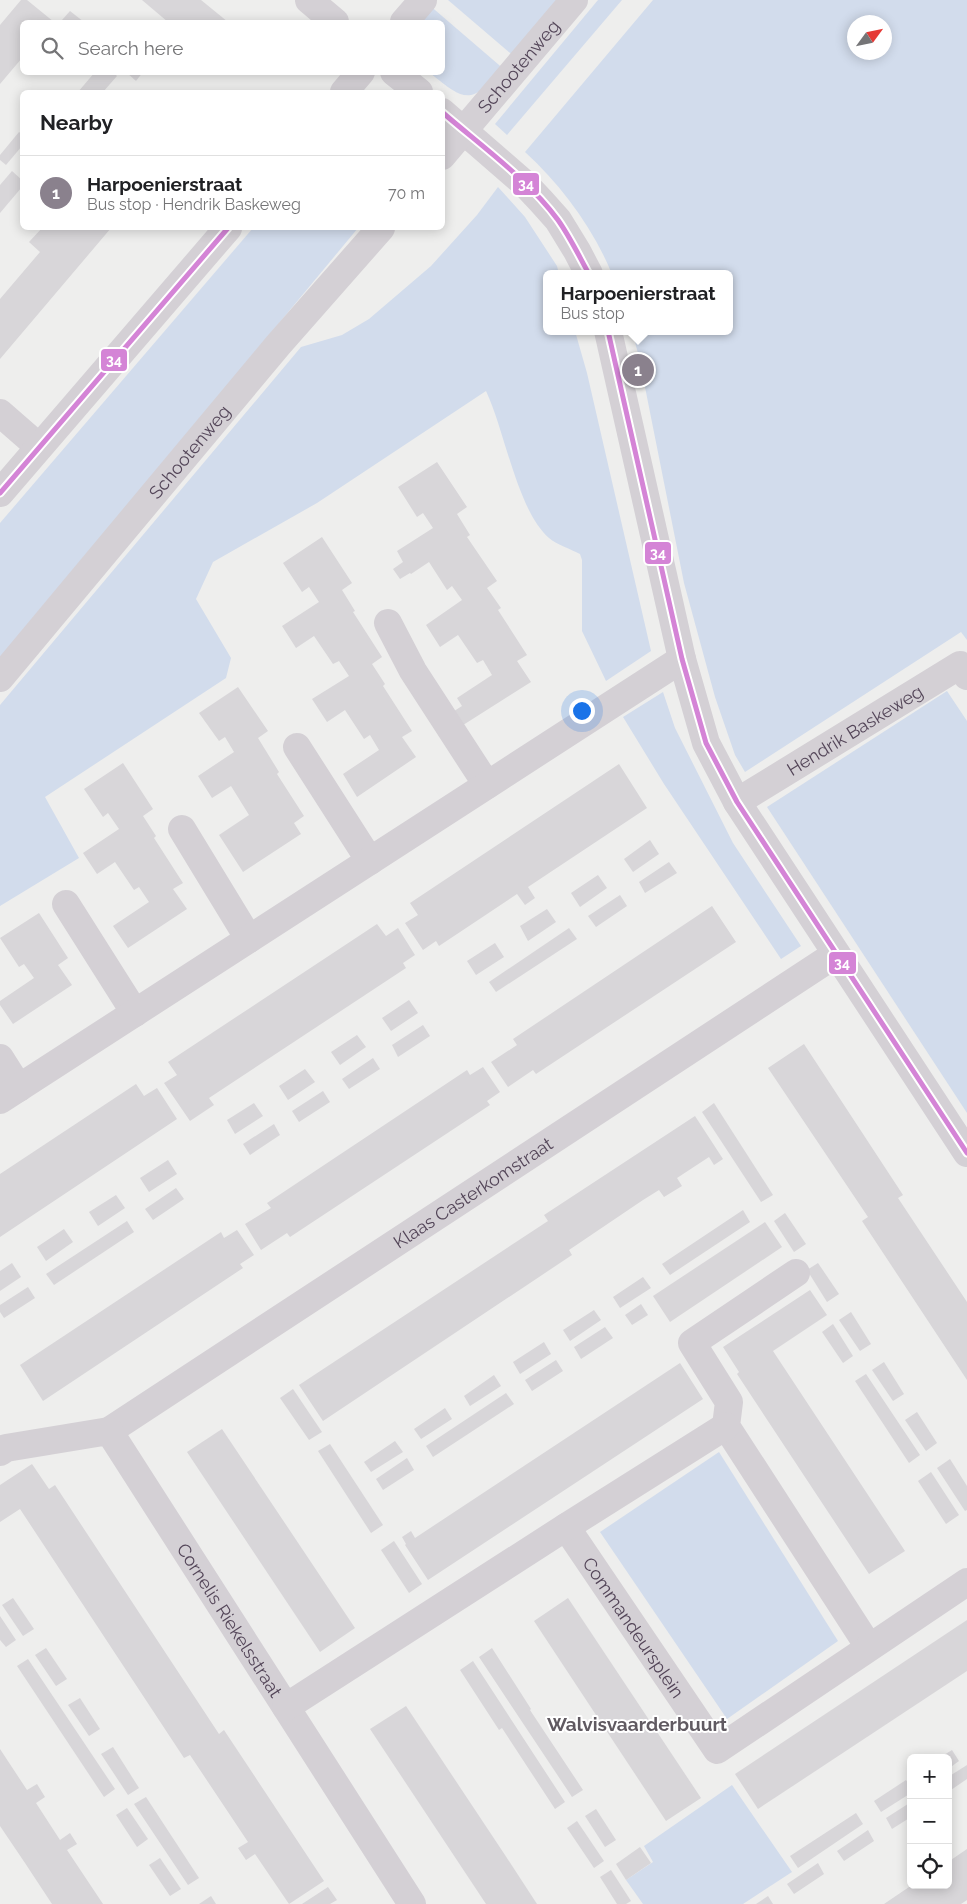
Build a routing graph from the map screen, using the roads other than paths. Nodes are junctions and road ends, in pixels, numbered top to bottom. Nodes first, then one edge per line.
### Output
1 (309, 0) edge
2 (423, 0) edge
3 (574, 0) edge
4 (333, 20) edge
5 (406, 20) edge
6 (358, 75) edge
7 (398, 75) edge
8 (346, 90) edge
9 (416, 90) edge
10 (445, 114) edge
11 (465, 130) junction
12 (445, 153) edge
13 (226, 230) edge
14 (379, 230) edge
15 (587, 270) edge
16 (609, 335) edge
17 (0, 413) edge
18 (39, 448) junction
19 (0, 493) edge
20 (388, 623) dead end
21 (682, 659) junction
22 (967, 676) edge
23 (0, 678) edge
24 (297, 747) dead end
25 (487, 785) junction
26 (737, 802) junction
27 (182, 829) dead end
28 (370, 861) junction
29 (66, 904) dead end
30 (249, 939) junction
31 (836, 954) junction
32 (135, 1013) junction
33 (0, 1058) edge
34 (10, 1094) edge
35 (967, 1153) edge
36 (796, 1273) dead end
37 (726, 1426) junction
38 (109, 1431) junction
39 (0, 1452) edge
40 (566, 1526) junction
41 (967, 1582) edge
42 (869, 1647) junction
43 (286, 1707) junction
44 (412, 1904) edge

1 - 4 street
2 - 5 street
3 - 11 street, Schootenweg
6 - 8 street
7 - 9 street
10 - 11 street
11 - 12 street, Schootenweg
11 - 15 street
13 - 18 street
14 - 23 street, Schootenweg
16 - 21 street
17 - 18 street
18 - 19 street
20 - 25 street
21 - 25 street
21 - 26 street
22 - 26 street, Hendrik Baskeweg
24 - 28 street
25 - 28 street
26 - 31 street
27 - 30 street
28 - 30 street
29 - 32 street
30 - 32 street
31 - 35 street
31 - 38 street, Klaas Casterkomstraat
32 - 34 street
33 - 34 street
36 - 37 street
37 - 40 street
37 - 42 street
38 - 39 street
38 - 43 street, Cornelis Riekelsstraat
40 - 42 street, Commandeursplein
40 - 43 street
41 - 42 street, Commandeursplein
43 - 44 street, Cornelis Riekelsstraat

